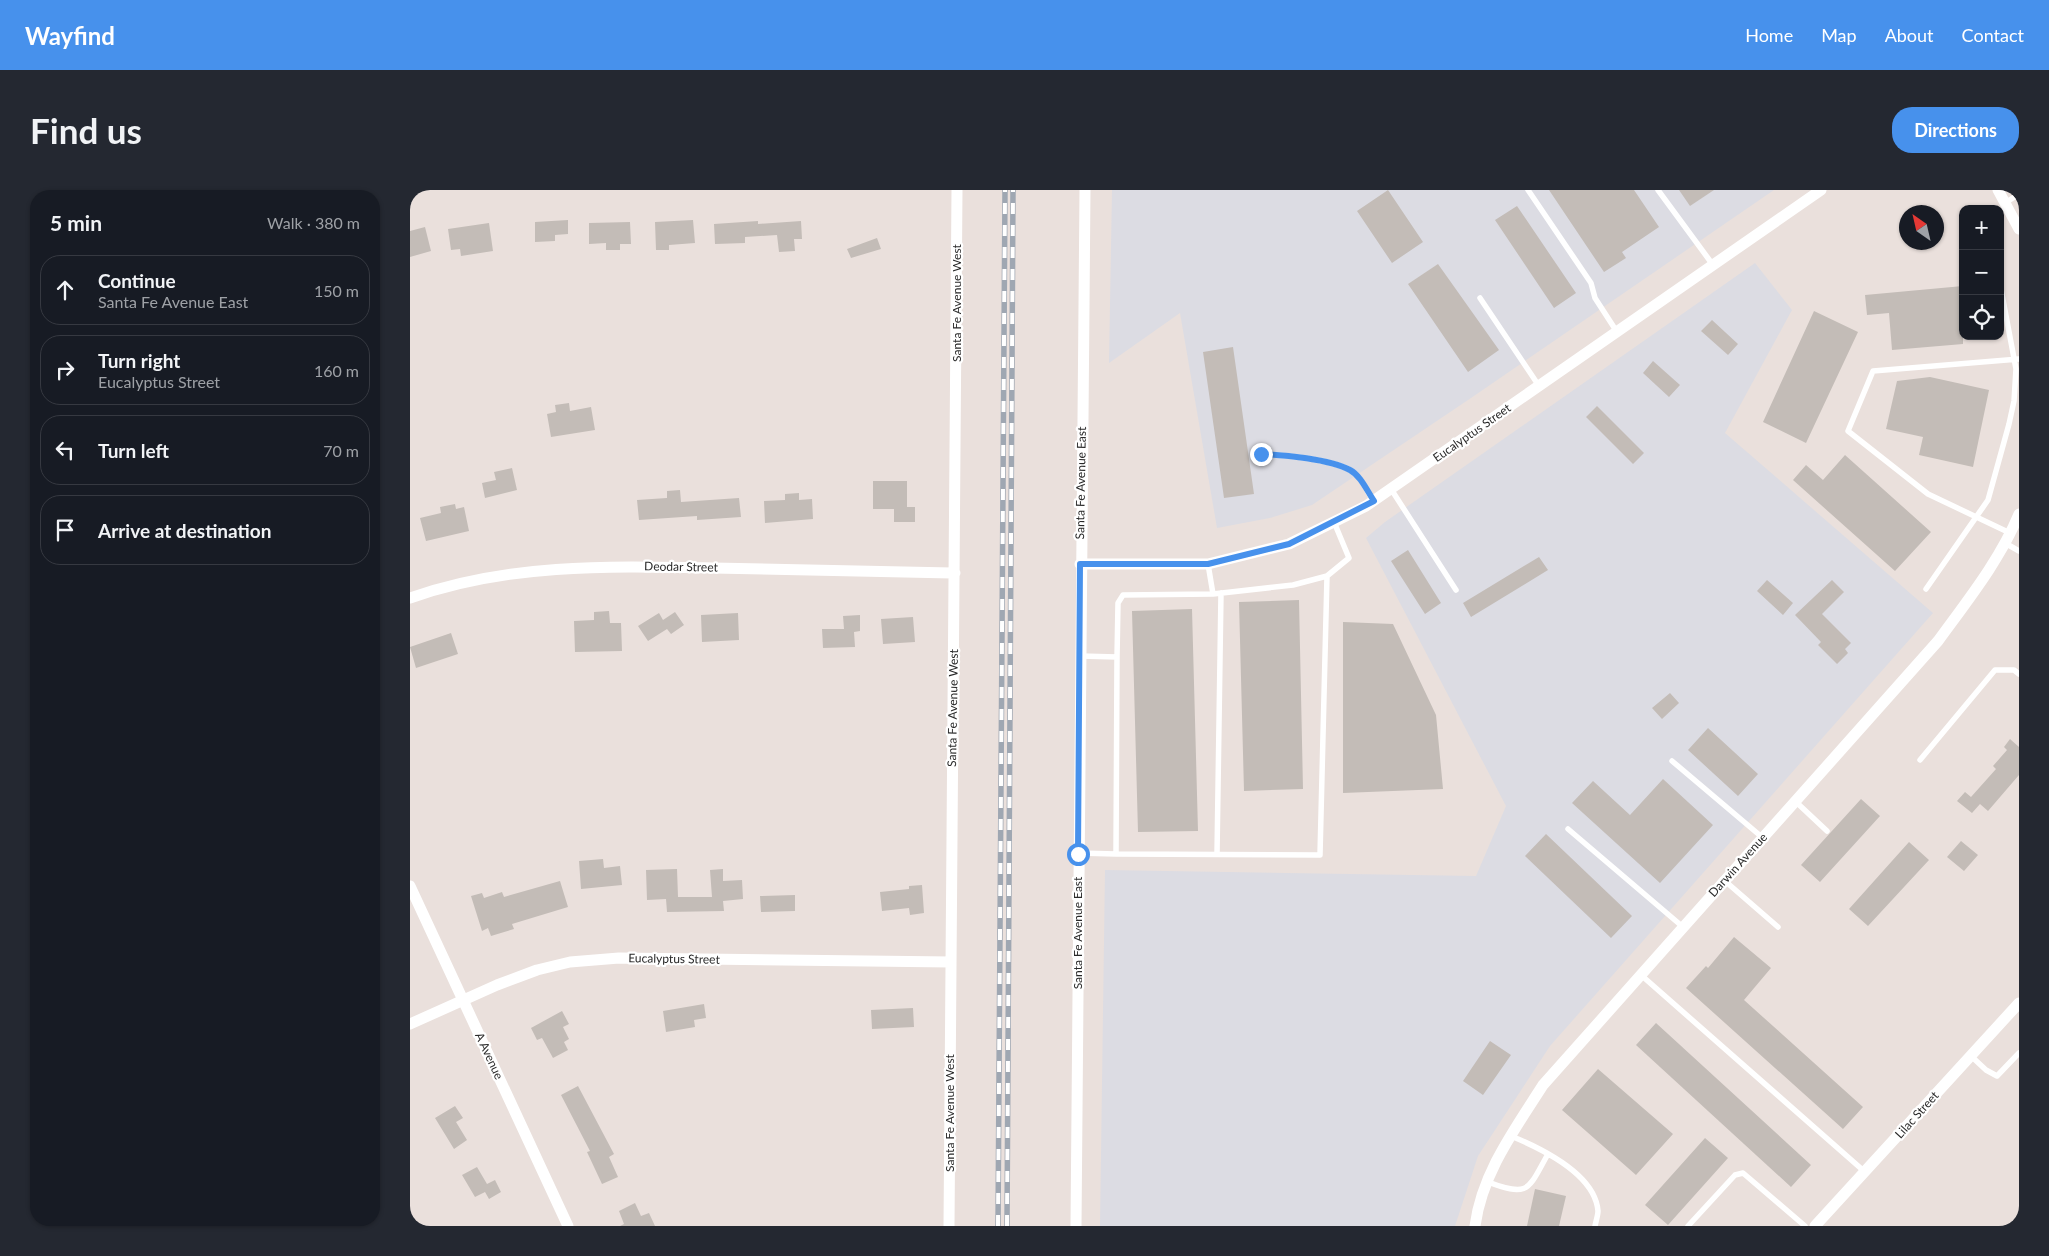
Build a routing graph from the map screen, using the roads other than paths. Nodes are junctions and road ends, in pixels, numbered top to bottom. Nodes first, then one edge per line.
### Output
1 (957, 190) edge
2 (1085, 190) edge
3 (1528, 190) edge
4 (1658, 190) edge
5 (1821, 190) edge
6 (1998, 190) edge
7 (2019, 194) edge
8 (2005, 203) junction
9 (2019, 230) edge
10 (1713, 265) junction
11 (2002, 295) edge
12 (1480, 298) dead end
13 (1617, 332) junction
14 (2017, 360) edge
15 (1539, 386) junction
16 (1261, 454) dead end
17 (1392, 489) junction
18 (1374, 501) junction
19 (2019, 514) edge
20 (1976, 517) junction
21 (1334, 522) junction
22 (2007, 538) junction
23 (2019, 550) edge
24 (1080, 564) junction
25 (1208, 564) junction
26 (955, 573) junction
27 (1328, 576) junction
28 (1926, 589) dead end
29 (1456, 590) dead end
30 (1221, 593) junction
31 (1212, 594) junction
32 (410, 598) edge
33 (1080, 656) junction
34 (1117, 656) junction
35 (2019, 674) edge
36 (1920, 760) dead end
37 (1672, 761) dead end
38 (1795, 802) junction
39 (1568, 829) dead end
40 (1827, 831) dead end
41 (1763, 838) junction
42 (1078, 854) junction
43 (1116, 854) junction
44 (1217, 854) junction
45 (1724, 881) junction
46 (410, 886) edge
47 (1684, 927) junction
48 (1778, 927) dead end
49 (951, 962) junction
50 (1641, 975) junction
51 (462, 1000) junction
52 (2019, 1003) edge
53 (410, 1024) edge
54 (2019, 1053) edge
55 (1971, 1056) junction
56 (1511, 1136) junction
57 (1548, 1154) junction
58 (1865, 1172) junction
59 (1488, 1182) junction
60 (568, 1226) edge
61 (949, 1226) edge
62 (1076, 1226) edge
63 (1476, 1226) edge
64 (1595, 1226) edge
65 (1688, 1226) edge
66 (1805, 1226) edge
67 (1815, 1226) edge

1 - 26 street, Santa Fe Avenue West
2 - 24 street, Santa Fe Avenue East
3 - 13 lane
4 - 10 lane
5 - 10 street, Eucalyptus Street
6 - 8 street
7 - 8 lane
8 - 9 street
10 - 13 street, Eucalyptus Street
11 - 14 lane
12 - 15 lane
13 - 15 street, Eucalyptus Street
14 - 20 lane
14 - 20 lane
15 - 17 street, Eucalyptus Street
16 - 18 lane
17 - 18 street, Eucalyptus Street
17 - 29 lane
18 - 21 street, Eucalyptus Street
19 - 22 street, Darwin Avenue
20 - 22 lane
20 - 28 lane
21 - 25 street, Eucalyptus Street
21 - 27 lane
22 - 23 lane
22 - 38 street, Darwin Avenue
24 - 25 street, Eucalyptus Street
24 - 33 street, Santa Fe Avenue East
25 - 31 lane
26 - 32 street, Deodar Street
26 - 49 street, Santa Fe Avenue West
27 - 30 lane
27 - 44 lane
30 - 31 lane
30 - 44 lane
31 - 34 lane
33 - 34 lane
33 - 42 street, Santa Fe Avenue East
34 - 43 lane
35 - 36 lane
37 - 41 lane
38 - 40 lane
38 - 41 street, Darwin Avenue
39 - 47 lane
41 - 45 street, Darwin Avenue
42 - 43 lane
42 - 62 street, Santa Fe Avenue East
43 - 44 lane
45 - 47 street, Darwin Avenue
45 - 48 lane
46 - 51 street, A Avenue
47 - 50 street, Darwin Avenue
49 - 51 street, Eucalyptus Street
49 - 61 street, Santa Fe Avenue West
50 - 56 street, Darwin Avenue
50 - 58 lane
51 - 53 street, Eucalyptus Street
51 - 60 street, A Avenue
52 - 55 street, Lilac Street
54 - 55 lane
55 - 58 street, Lilac Street
56 - 57 lane
56 - 59 street, Darwin Avenue
57 - 59 lane
57 - 64 lane
58 - 67 street, Lilac Street
59 - 63 street, Darwin Avenue
65 - 66 lane

